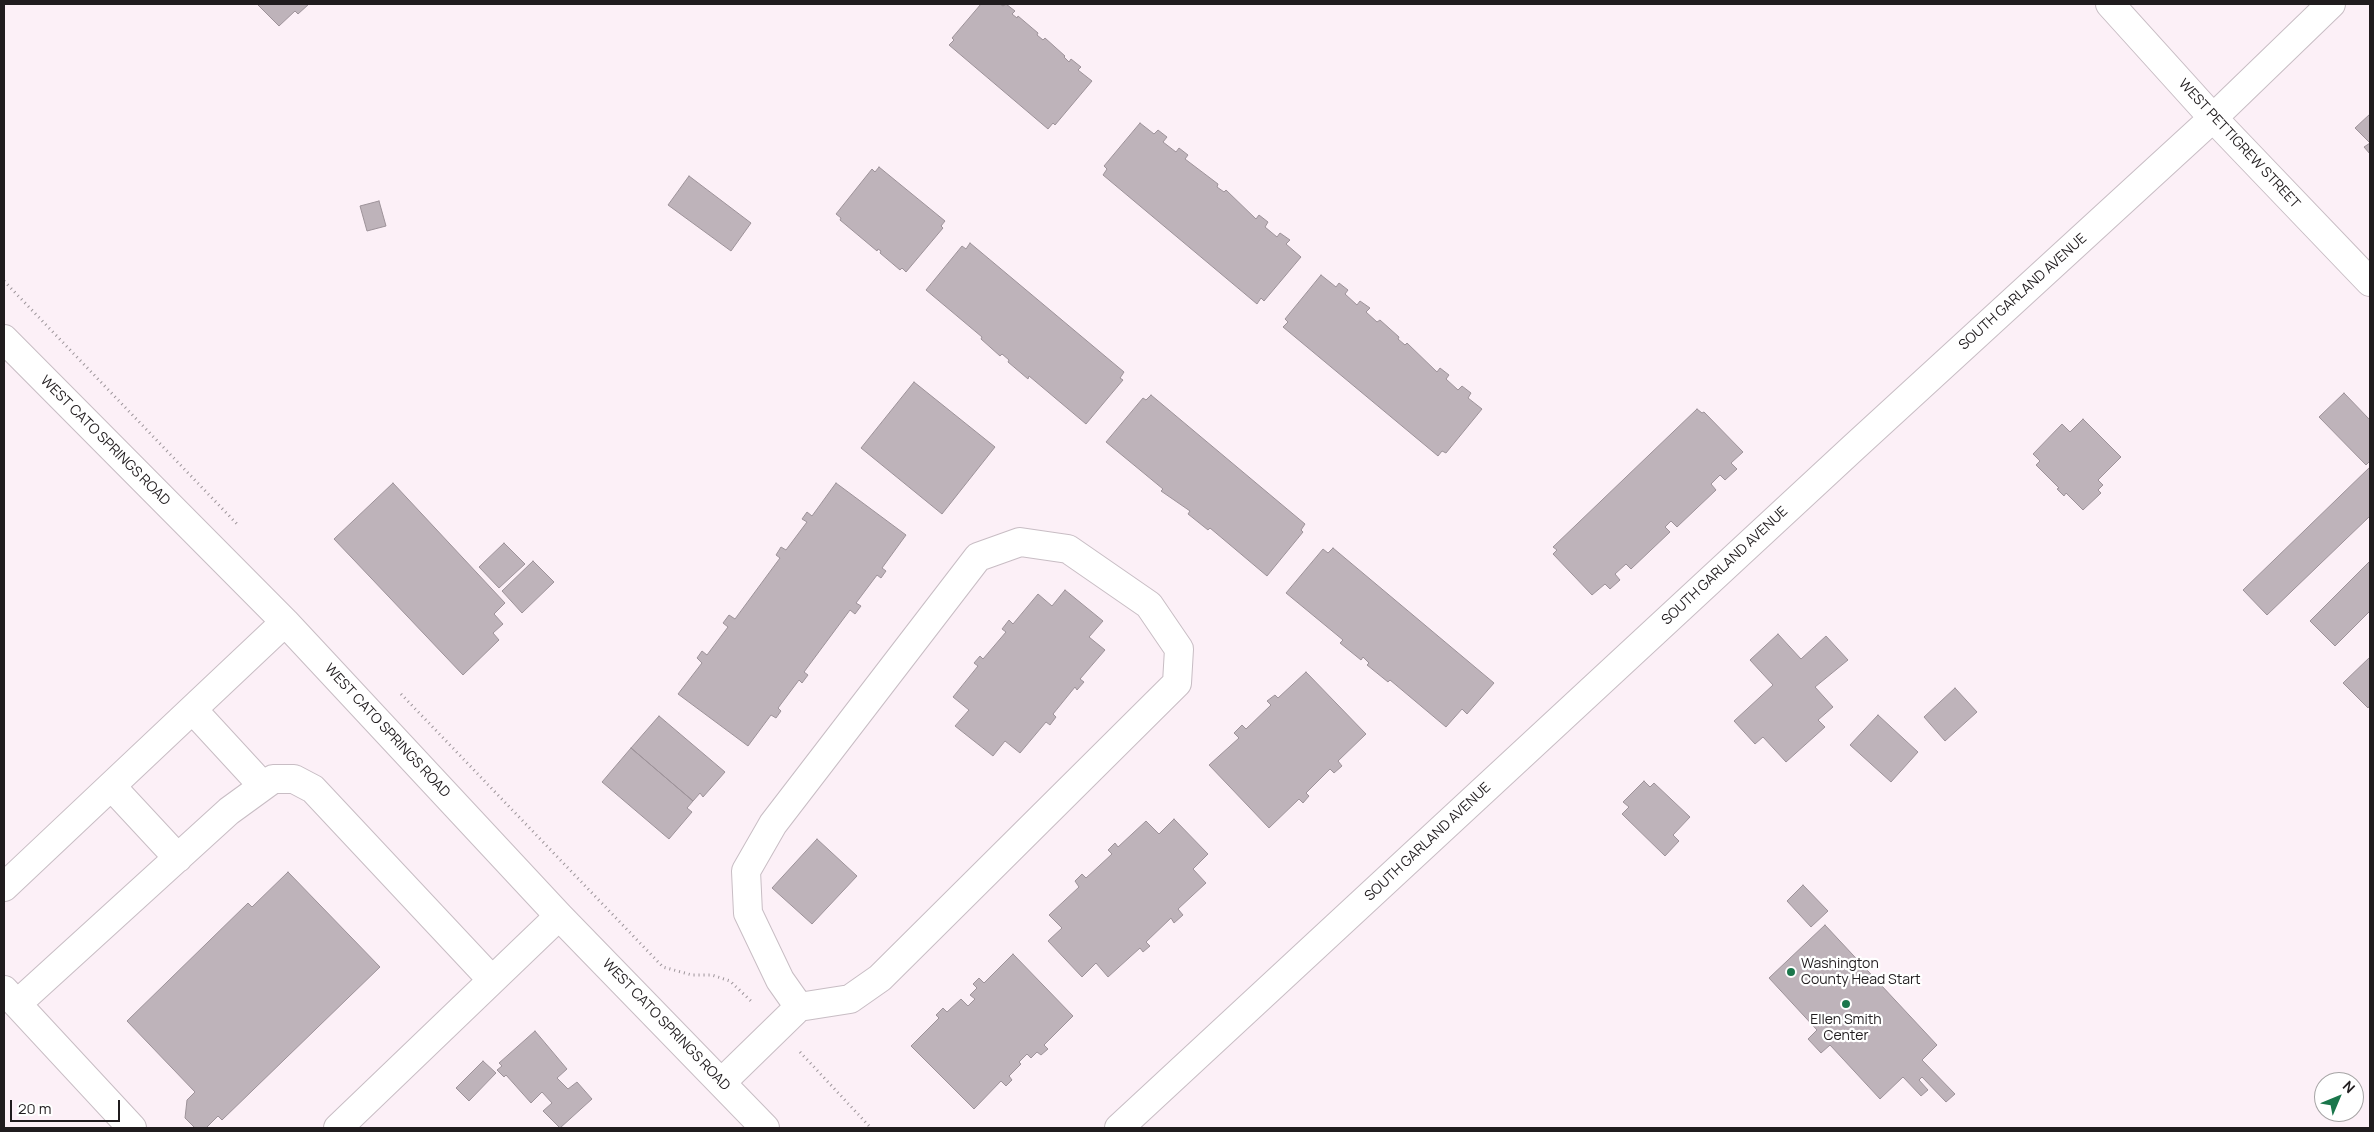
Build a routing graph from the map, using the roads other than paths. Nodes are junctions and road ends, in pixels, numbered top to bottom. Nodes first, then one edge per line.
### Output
1 (2110, 4) edge
2 (2331, 4) edge
3 (2213, 118) junction
4 (2370, 282) edge
5 (4, 339) edge
6 (285, 622) junction
7 (193, 710) junction
8 (112, 786) junction
9 (263, 786) junction
10 (178, 858) junction
11 (4, 887) edge
12 (559, 916) junction
13 (492, 980) junction
14 (11, 997) edge
15 (799, 1007) junction
16 (722, 1082) junction
17 (132, 1128) edge
18 (338, 1128) edge
19 (765, 1128) edge
20 (1119, 1128) edge

1 - 3 street, WEST PETTIGREW STREET
2 - 3 street, SOUTH GARLAND AVENUE
3 - 4 street, WEST PETTIGREW STREET
3 - 20 street, SOUTH GARLAND AVENUE
5 - 6 street, WEST CATO SPRINGS ROAD
6 - 7 street
6 - 12 street, WEST CATO SPRINGS ROAD
7 - 8 street
7 - 9 street
8 - 10 street
8 - 11 street
9 - 10 street
9 - 13 street
10 - 14 street
12 - 13 street
12 - 16 street, WEST CATO SPRINGS ROAD
13 - 18 street
14 - 17 street
15 - 15 street
15 - 16 street
16 - 19 street, WEST CATO SPRINGS ROAD

